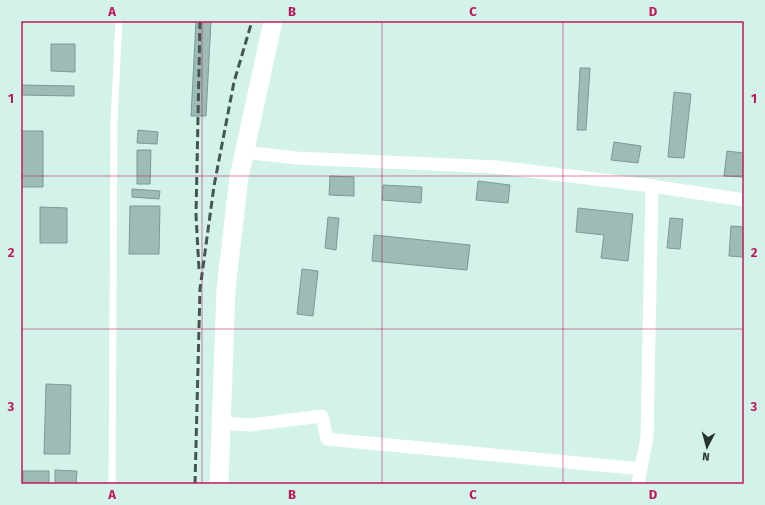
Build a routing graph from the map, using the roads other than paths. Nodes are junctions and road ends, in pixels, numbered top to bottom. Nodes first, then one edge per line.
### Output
1 (119, 21) edge
2 (273, 21) edge
3 (244, 152) junction
4 (652, 186) junction
5 (744, 200) edge
6 (221, 423) junction
7 (641, 469) junction
8 (112, 484) edge
9 (219, 484) edge
10 (638, 484) edge

1 - 8 lane
2 - 3 street
3 - 4 street
3 - 6 street
4 - 5 street
4 - 7 street
6 - 7 street
6 - 9 street
7 - 10 street

